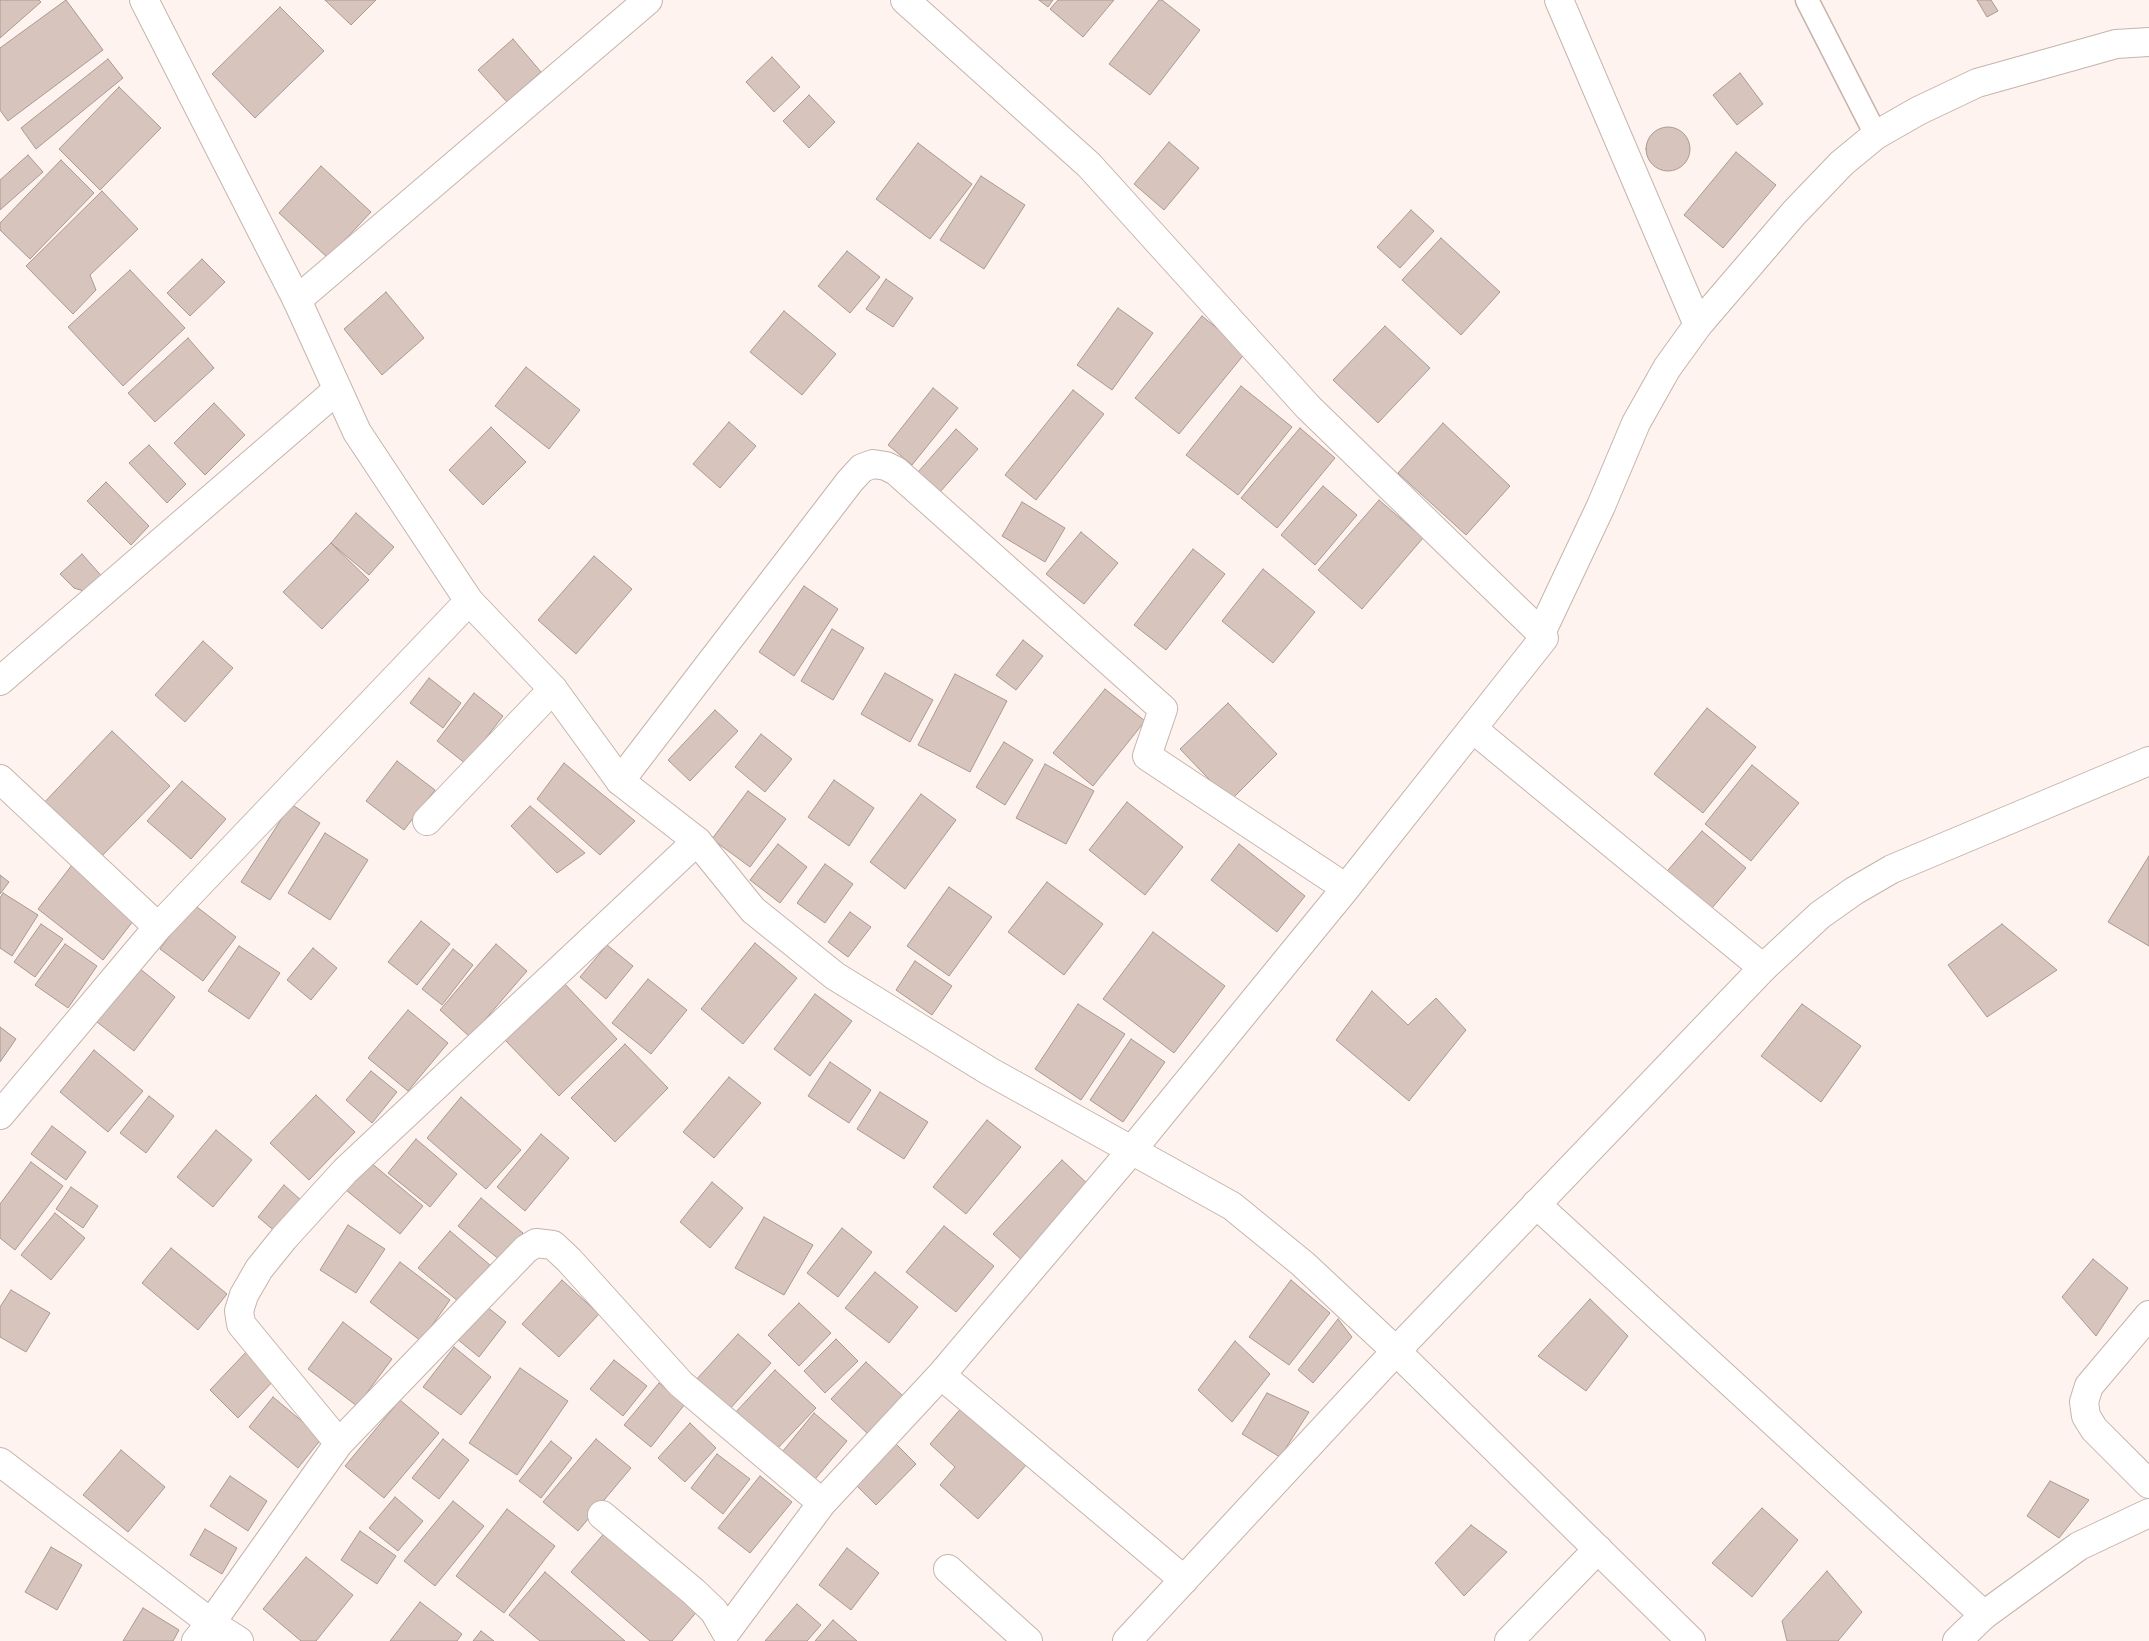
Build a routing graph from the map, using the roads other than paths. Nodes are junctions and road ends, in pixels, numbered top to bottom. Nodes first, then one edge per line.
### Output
1 (144, 0) edge
2 (648, 0) edge
3 (905, 0) edge
4 (1559, 0) edge
5 (1807, 0) edge
6 (2149, 42) edge
7 (1876, 135) junction
8 (297, 300) junction
9 (1698, 324) junction
10 (337, 390) junction
11 (469, 601) junction
12 (1542, 633) junction
13 (0, 681) edge
14 (553, 689) junction
15 (1473, 729) junction
16 (2149, 761) edge
17 (0, 779) edge
18 (620, 780) junction
19 (427, 821) dead end
20 (696, 841) junction
21 (1346, 888) junction
22 (158, 927) junction
23 (1763, 968) junction
24 (0, 1115) edge
25 (1132, 1150) junction
26 (1536, 1204) junction
27 (2149, 1315) edge
28 (1396, 1350) junction
29 (941, 1375) junction
30 (338, 1443) junction
31 (0, 1462) edge
32 (2149, 1484) edge
33 (822, 1503) junction
34 (2149, 1513) edge
35 (602, 1515) dead end
36 (1598, 1549) junction
37 (948, 1569) dead end
38 (1184, 1580) junction
39 (1984, 1615) junction
40 (203, 1632) edge
41 (723, 1636) edge
42 (239, 1641) edge
43 (1028, 1641) edge
44 (1127, 1641) edge
45 (1509, 1641) edge
46 (1691, 1641) edge
47 (1957, 1641) edge

1 - 8 street
2 - 8 street
3 - 12 street
4 - 9 street
5 - 7 lane
6 - 7 street
7 - 9 street
8 - 10 street
9 - 12 street
10 - 11 street
10 - 13 street
11 - 14 street
11 - 22 street
12 - 15 street
14 - 18 street
14 - 19 street
15 - 21 street
15 - 23 street
16 - 23 street
17 - 22 street
18 - 20 street
18 - 21 street
20 - 25 street
20 - 30 street
21 - 25 street
22 - 24 street
23 - 26 street
25 - 28 street
25 - 29 street
26 - 28 street
26 - 39 street
27 - 32 street
28 - 36 street
28 - 38 street
29 - 33 street
29 - 38 street
30 - 33 street
30 - 40 street
31 - 40 street
33 - 41 street
34 - 39 street
35 - 41 street
36 - 45 street
36 - 46 street
37 - 43 street
38 - 44 street
39 - 47 street
40 - 42 street

